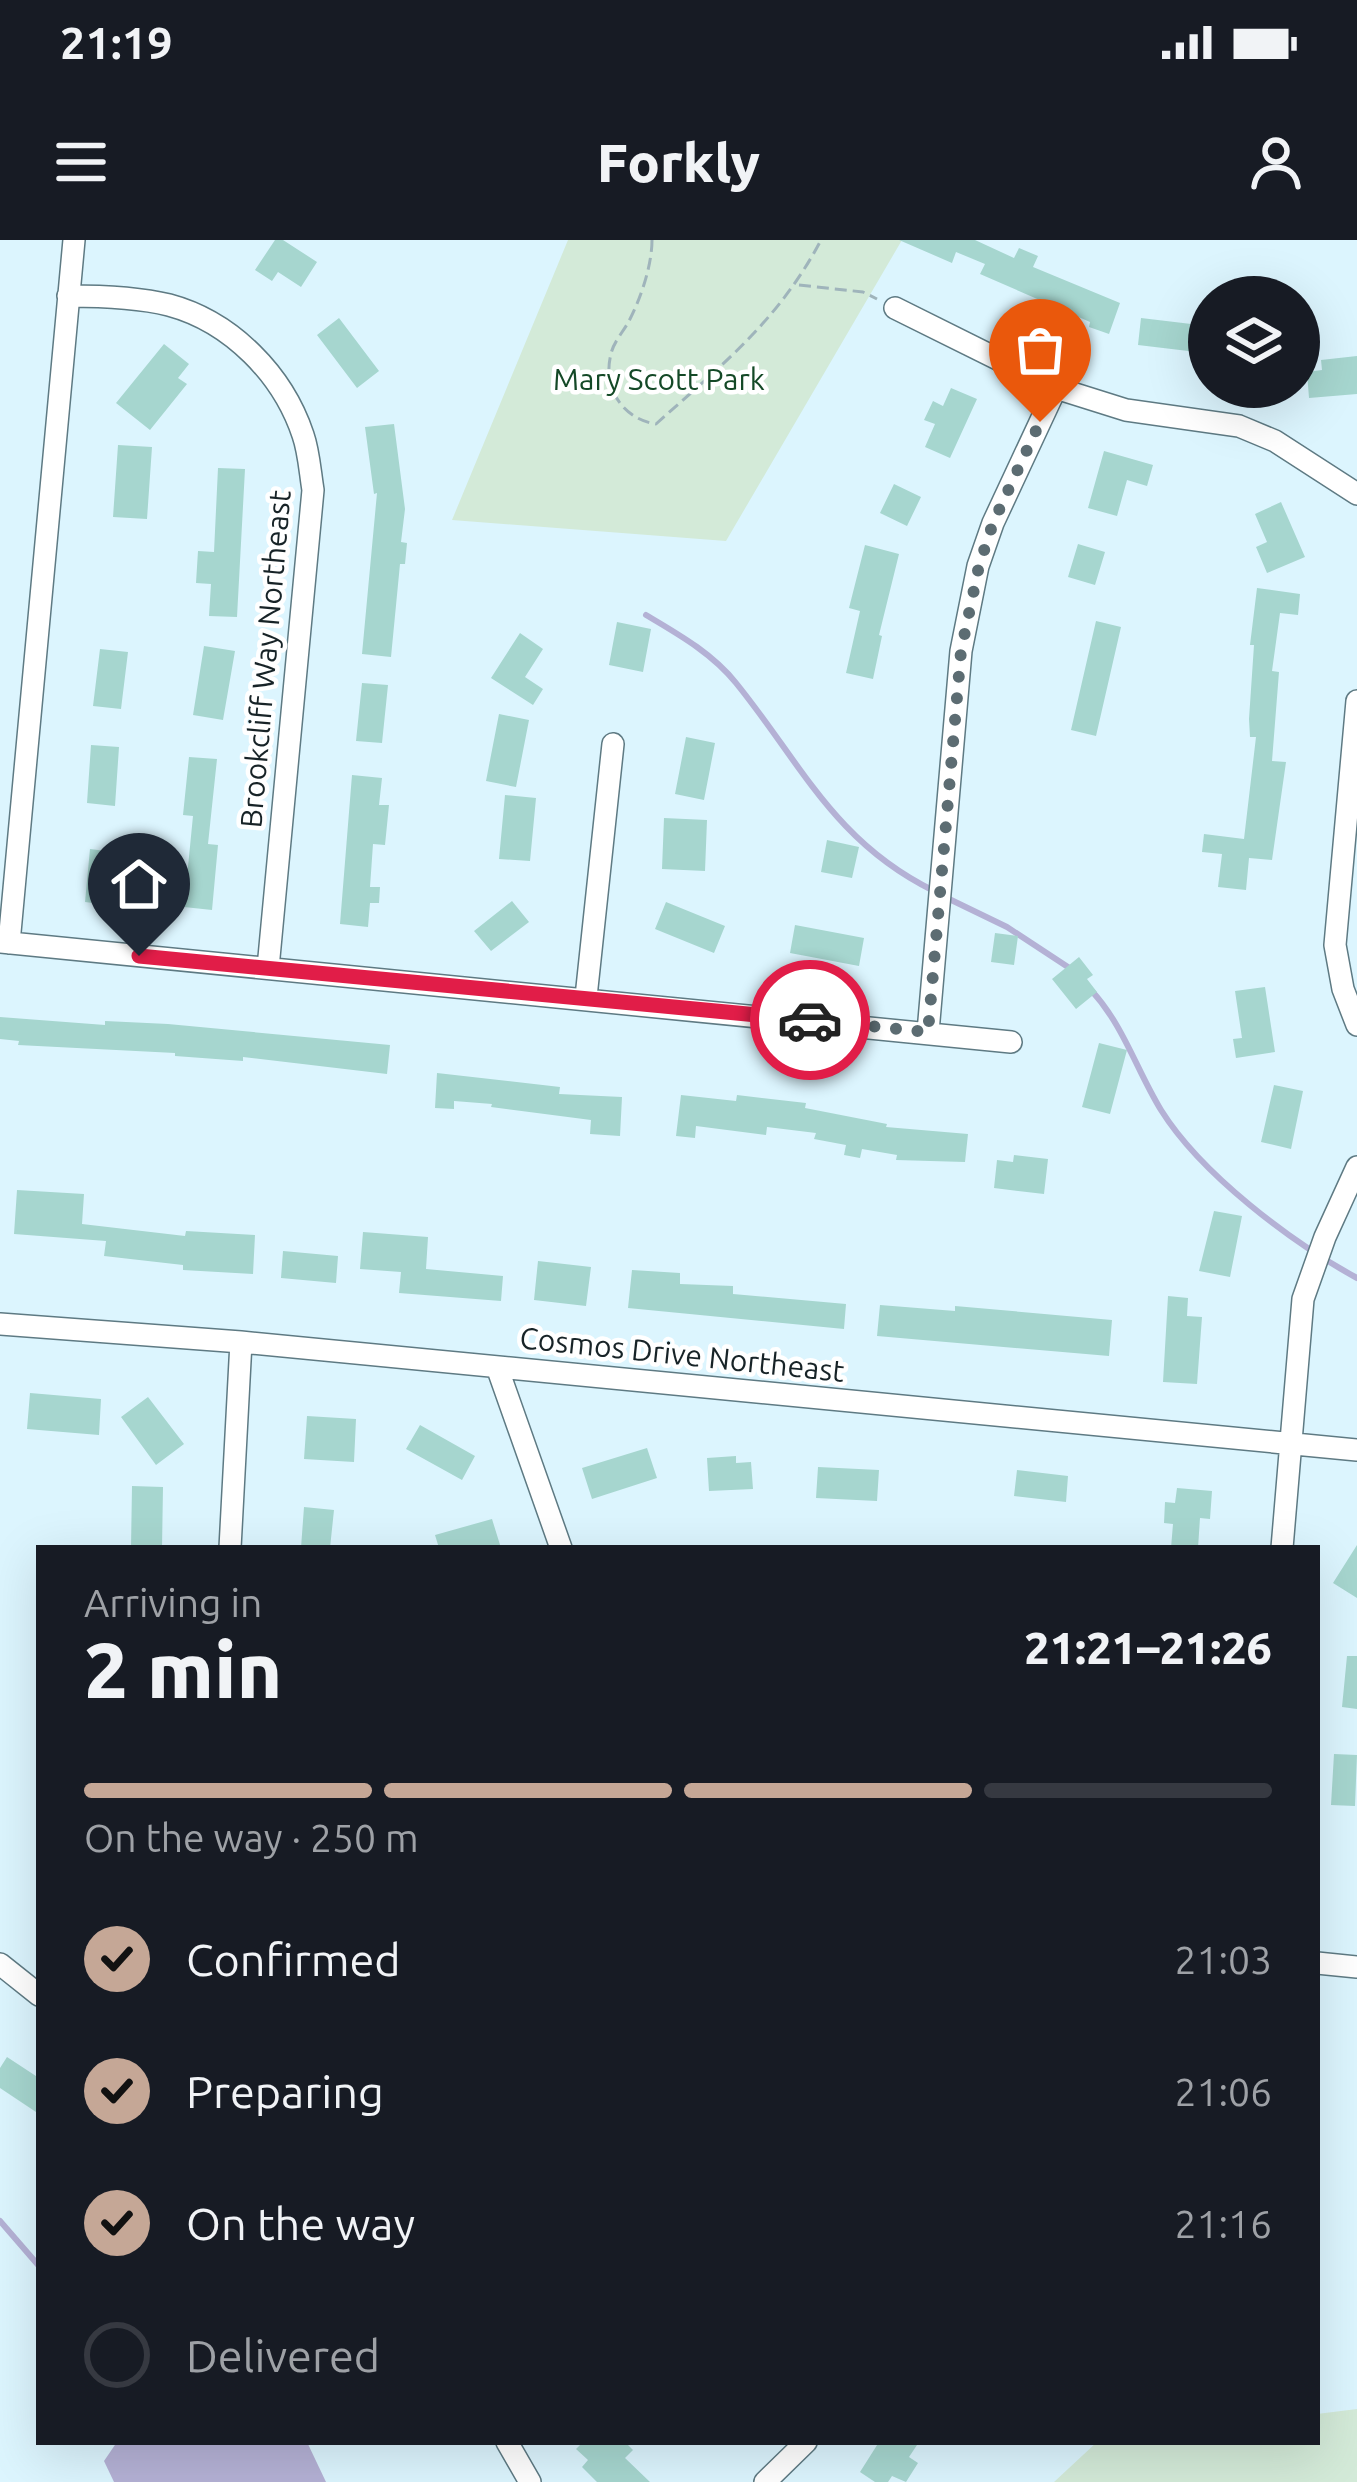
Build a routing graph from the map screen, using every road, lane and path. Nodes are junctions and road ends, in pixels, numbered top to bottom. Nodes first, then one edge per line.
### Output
1 (74, 240) edge
2 (652, 240) edge
3 (821, 240) edge
4 (797, 285) junction
5 (68, 296) junction
6 (895, 308) joint
7 (1056, 388) junction
8 (1357, 494) edge
9 (1357, 700) edge
10 (613, 744) dead end
11 (5, 943) edge
12 (268, 968) junction
13 (586, 998) junction
14 (1357, 1025) edge
15 (928, 1032) junction
16 (1011, 1042) dead end
17 (1357, 1167) edge
18 (0, 1324) edge
19 (241, 1342) junction
20 (496, 1366) junction
21 (1291, 1446) junction
22 (1357, 1450) edge
23 (230, 1545) edge
24 (560, 1545) edge
25 (1282, 1545) edge
26 (1320, 1963) edge
27 (0, 1964) edge
28 (1357, 1967) edge
29 (36, 1993) edge
30 (509, 2445) edge
31 (803, 2445) edge
32 (530, 2482) edge
33 (764, 2482) edge

1 - 5 street
2 - 4 path
3 - 4 path
4 - 6 path
5 - 11 street
5 - 12 street, Brookcliff Way Northeast
6 - 7 street
7 - 8 street
7 - 15 street
9 - 14 street
10 - 13 street
11 - 12 street
12 - 13 street
13 - 15 street
15 - 16 street
17 - 21 street
18 - 19 street, Cosmos Drive Northeast
19 - 20 street, Cosmos Drive Northeast
19 - 23 street
20 - 21 street, Cosmos Drive Northeast
20 - 24 street
21 - 22 street, Cosmos Drive Northeast
21 - 25 street
26 - 28 street
27 - 29 street
30 - 32 street
31 - 33 street

